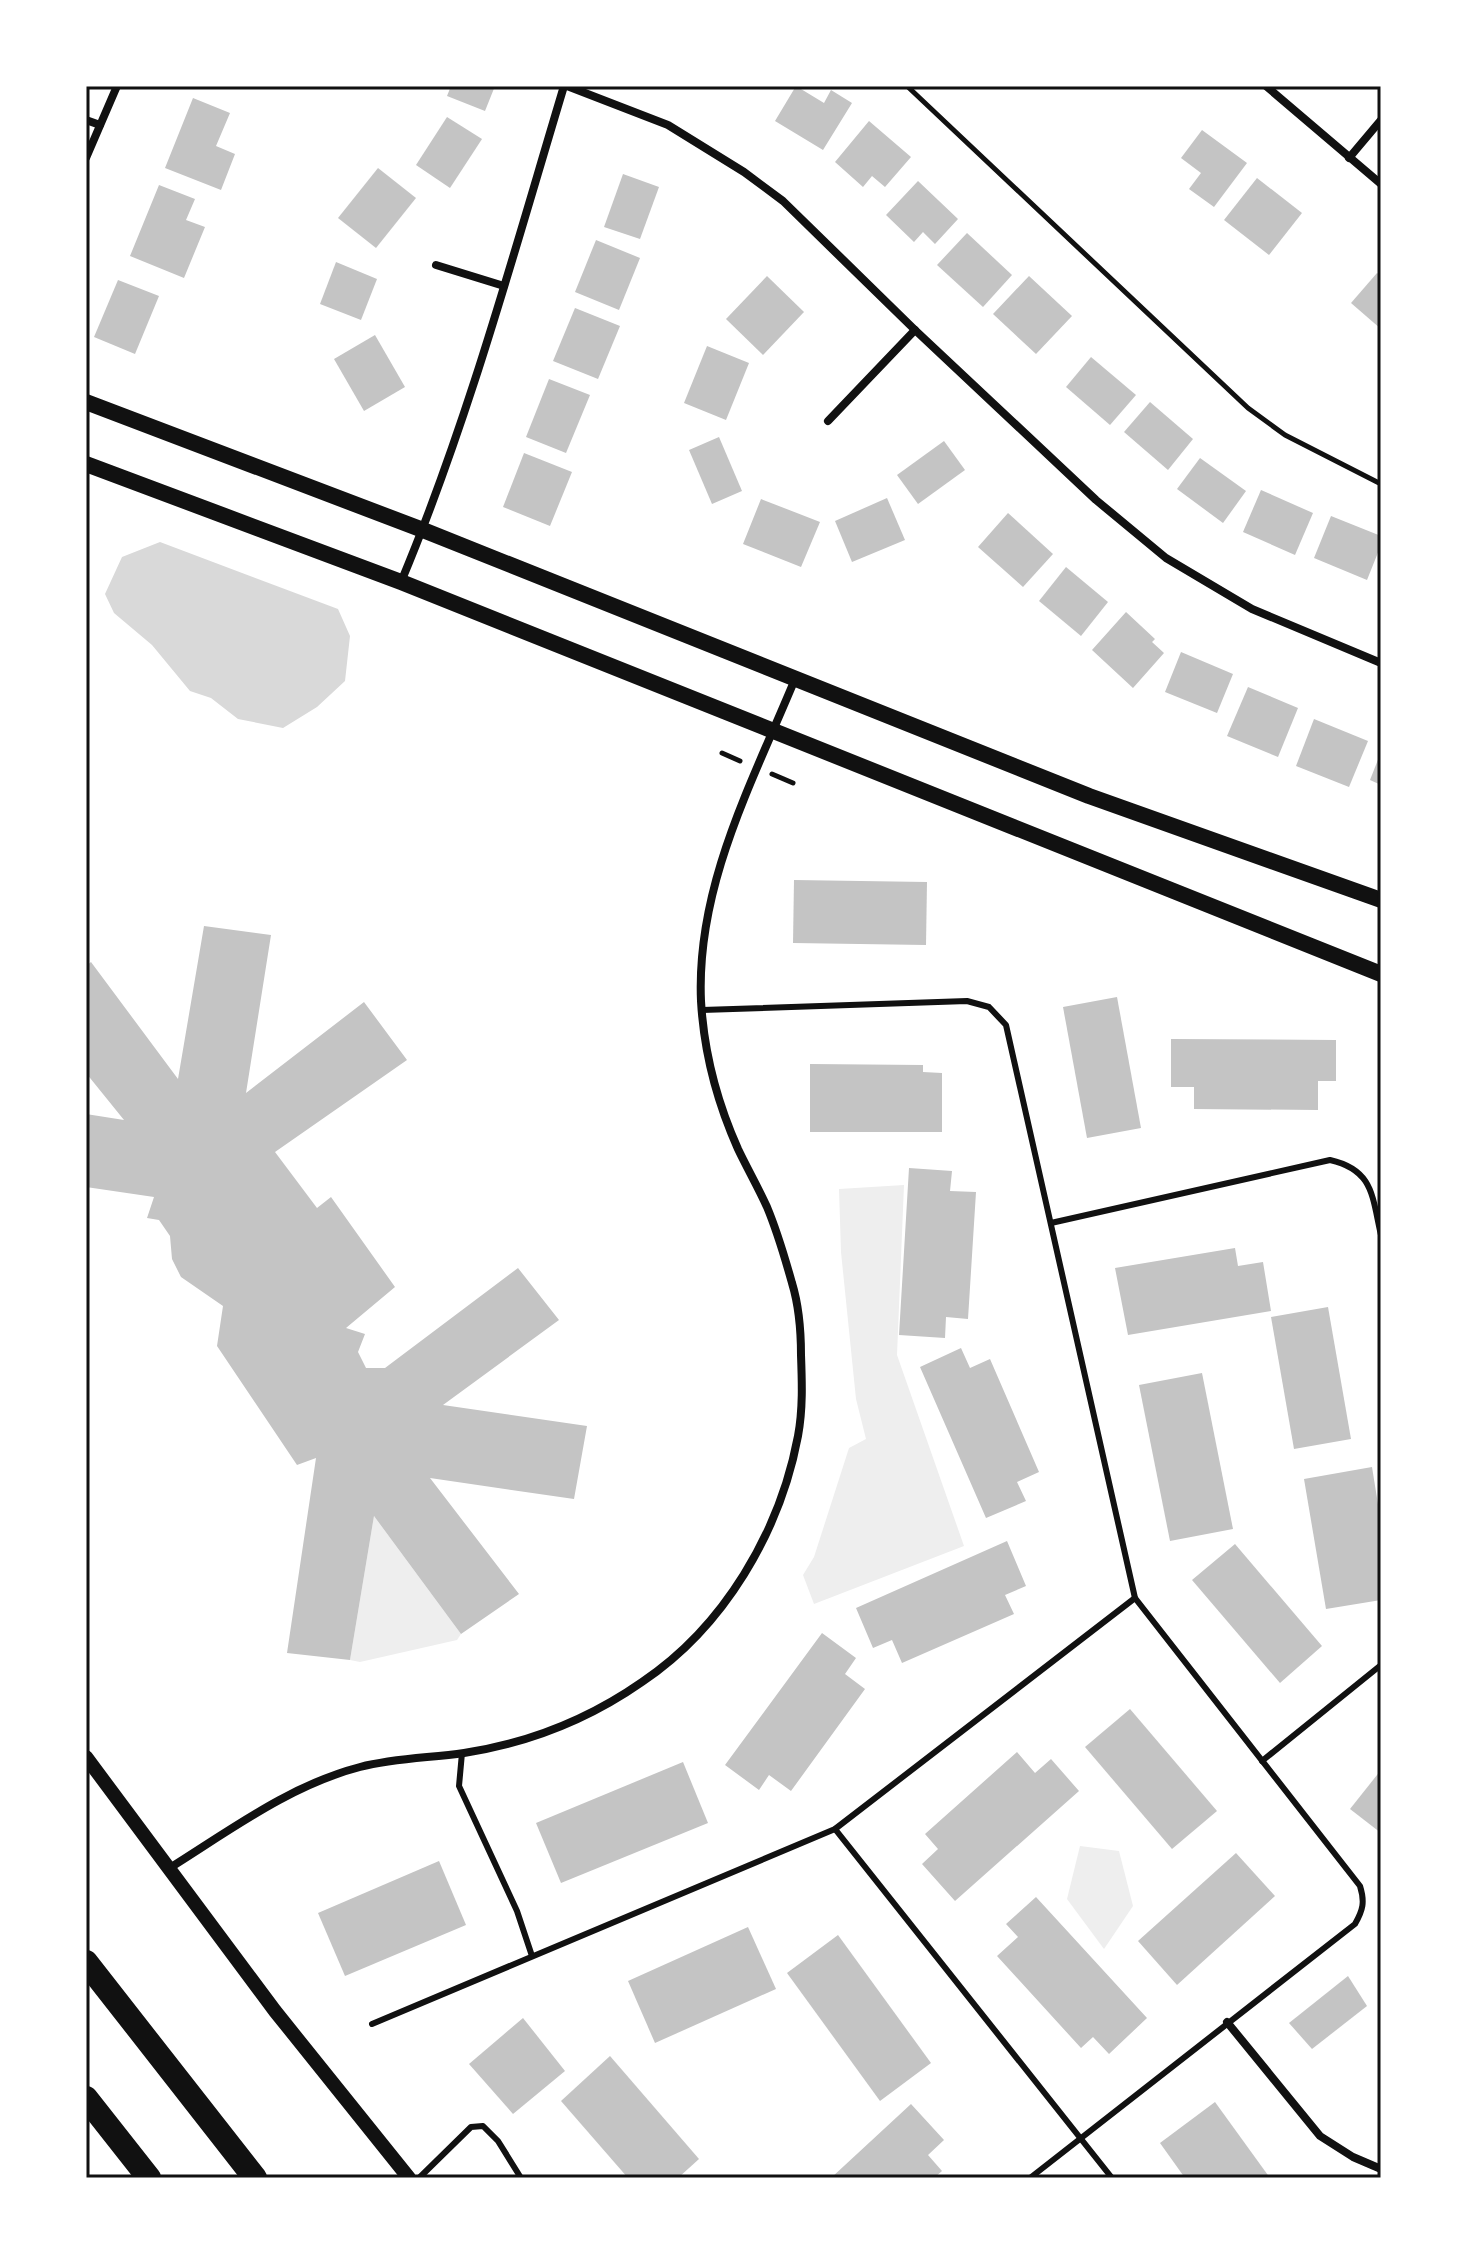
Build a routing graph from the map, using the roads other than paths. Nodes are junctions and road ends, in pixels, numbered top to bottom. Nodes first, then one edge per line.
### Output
1 (117, 86) edge
2 (566, 86) edge
3 (1266, 86) edge
4 (86, 120) edge
5 (1381, 120) edge
6 (100, 125) junction
7 (86, 158) edge
8 (1349, 158) junction
9 (1381, 184) edge
10 (436, 265) dead end
11 (504, 286) junction
12 (915, 330) junction
13 (86, 402) edge
14 (828, 421) dead end
15 (86, 464) edge
16 (423, 530) junction
17 (401, 582) junction
18 (1381, 663) edge
19 (795, 678) junction
20 (773, 732) junction
21 (1381, 900) edge
22 (1381, 974) edge
23 (702, 1010) junction
24 (1051, 1223) junction
25 (1381, 1235) edge
26 (1135, 1598) junction
27 (1381, 1665) edge
28 (462, 1753) junction
29 (86, 1757) edge
30 (1262, 1761) junction
31 (835, 1829) junction
32 (168, 1869) junction
33 (532, 1956) junction
34 (86, 1962) edge
35 (1227, 2022) junction
36 (372, 2024) dead end
37 (86, 2098) edge
38 (1081, 2139) junction
39 (1381, 2169) edge
40 (149, 2178) edge
41 (255, 2178) edge
42 (409, 2178) edge
43 (419, 2178) edge
44 (521, 2178) edge
45 (1030, 2178) edge
46 (1112, 2178) edge

1 - 6 street
2 - 11 street
2 - 12 street
3 - 8 street
4 - 6 street
5 - 8 street
6 - 7 street
8 - 9 street
10 - 11 street
11 - 16 street
12 - 14 street
12 - 18 street
13 - 16 main road
15 - 17 main road
16 - 17 street
16 - 19 main road
17 - 20 main road
19 - 20 street
19 - 21 main road
20 - 22 main road
20 - 23 street
23 - 24 lane
23 - 28 street
24 - 25 lane
24 - 26 lane
26 - 30 lane
26 - 31 lane
27 - 30 lane
28 - 32 street
28 - 33 lane
29 - 32 street
30 - 35 lane
31 - 33 lane
31 - 38 lane
32 - 42 street
33 - 36 lane
34 - 41 highway
35 - 38 lane
35 - 39 street
37 - 40 highway
38 - 45 lane
38 - 46 lane
43 - 44 lane

